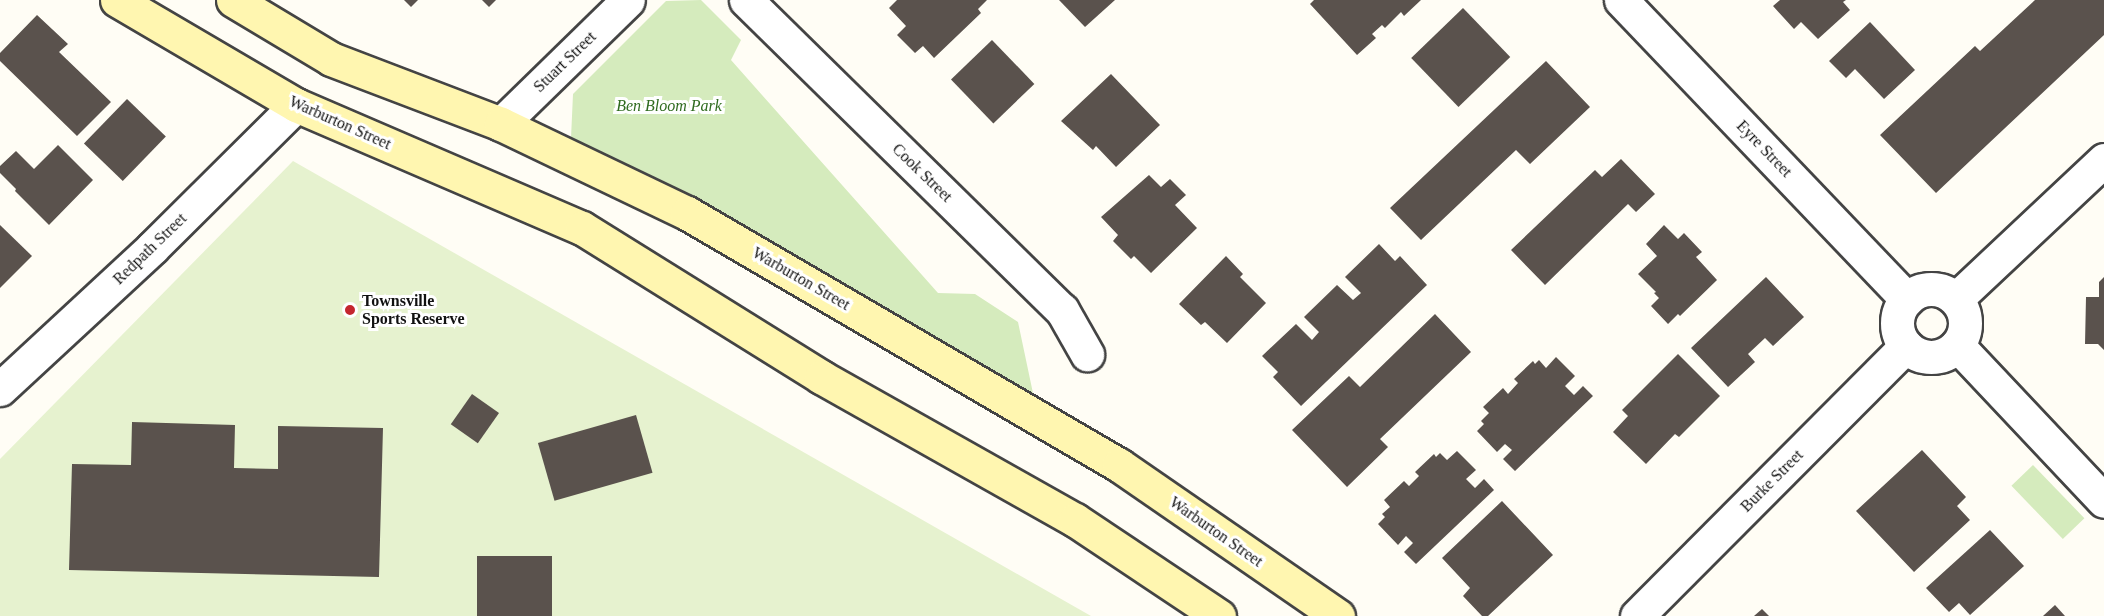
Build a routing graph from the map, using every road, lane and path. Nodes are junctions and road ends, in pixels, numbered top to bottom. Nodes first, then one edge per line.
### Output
1 (117, 0) edge
2 (232, 0) edge
3 (628, 0) edge
4 (746, 0) edge
5 (1621, 0) edge
6 (296, 105) junction
7 (501, 124) junction
8 (2104, 160) edge
9 (1907, 299) junction
10 (1956, 299) junction
11 (1957, 345) junction
12 (1906, 346) junction
13 (1088, 354) dead end
14 (0, 389) edge
15 (2104, 501) edge
16 (1219, 616) edge
17 (1338, 616) edge
18 (1637, 616) edge

1 - 6 main road, Warburton Street
2 - 7 main road, Warburton Street
3 - 7 street, Stuart Street
4 - 13 street, Cook Street
5 - 9 street, Eyre Street
6 - 14 street, Redpath Street
6 - 16 main road, Warburton Street
7 - 17 main road, Warburton Street
8 - 10 street
9 - 10 street
9 - 12 street
10 - 11 street
11 - 12 street
11 - 15 street
12 - 18 street, Burke Street

